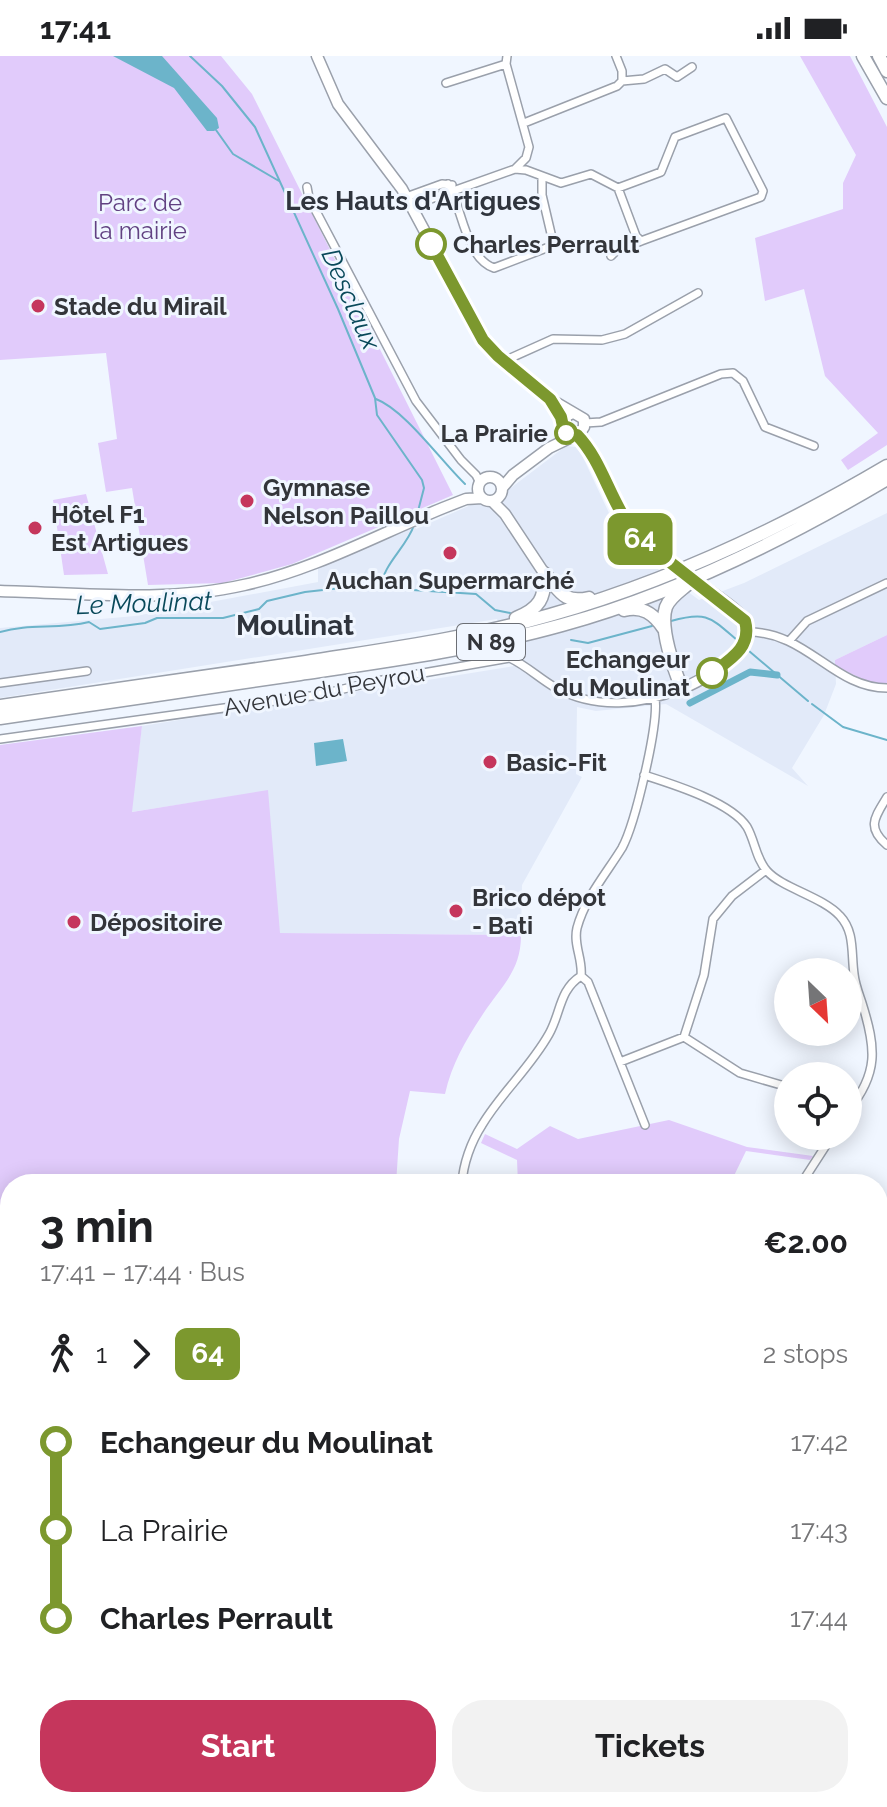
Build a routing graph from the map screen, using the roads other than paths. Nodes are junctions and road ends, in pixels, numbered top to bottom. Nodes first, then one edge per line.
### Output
1 (317, 56) edge
2 (616, 56) edge
3 (863, 56) edge
4 (879, 56) edge
5 (506, 60) edge
6 (692, 67) dead end
7 (887, 71) edge
8 (622, 81) junction
9 (446, 83) dead end
10 (887, 98) edge
11 (524, 123) junction
12 (515, 169) junction
13 (542, 178) junction
14 (307, 187) dead end
15 (450, 188) junction
16 (618, 188) junction
17 (761, 197) junction
18 (408, 201) junction
19 (771, 201) dead end
20 (641, 241) junction
21 (611, 256) dead end
22 (698, 293) dead end
23 (504, 361) junction
24 (550, 399) junction
25 (573, 413) junction
26 (562, 424) junction
27 (580, 430) junction
28 (814, 446) dead end
29 (549, 448) junction
30 (887, 466) edge
31 (887, 479) edge
32 (488, 487) junction
33 (670, 562) dead end
34 (683, 568) junction
35 (706, 571) junction
36 (544, 573) junction
37 (887, 583) edge
38 (702, 585) dead end
39 (0, 591) edge
40 (664, 629) junction
41 (481, 632) junction
42 (747, 632) junction
43 (790, 640) junction
44 (495, 641) junction
45 (87, 671) dead end
46 (0, 683) edge
47 (887, 688) edge
48 (682, 689) junction
49 (655, 698) junction
50 (0, 706) edge
51 (0, 718) edge
52 (0, 739) edge
53 (644, 775) junction
54 (887, 797) edge
55 (887, 845) edge
56 (766, 870) junction
57 (581, 976) junction
58 (684, 1037) junction
59 (620, 1062) junction
60 (774, 1083) edge
61 (862, 1091) edge
62 (645, 1125) dead end
63 (823, 1150) edge
64 (464, 1174) edge
65 (807, 1174) edge

1 - 18 street
2 - 8 street
3 - 10 highway
4 - 7 highway
5 - 9 street
5 - 11 street
6 - 8 street
8 - 11 street
11 - 12 street
12 - 13 street
12 - 15 street
13 - 15 street
13 - 16 street
14 - 32 street
15 - 18 street
16 - 17 street
16 - 20 street
17 - 19 street
17 - 20 street
18 - 23 street
20 - 21 street
22 - 23 street
23 - 24 street
24 - 25 street
24 - 26 street
25 - 26 street
25 - 27 street
26 - 27 street
26 - 29 street
27 - 28 street
27 - 29 street
27 - 33 street
29 - 32 street
30 - 34 highway, N 89
31 - 35 highway, N 89
32 - 36 street
32 - 39 street
34 - 36 highway
34 - 41 highway, N 89
35 - 40 highway
35 - 44 highway, N 89
36 - 41 highway
37 - 43 street
38 - 42 street
40 - 44 highway
40 - 48 highway
41 - 50 highway, N 89
42 - 43 street
42 - 48 street
43 - 47 street
44 - 51 highway, N 89
45 - 46 street
48 - 49 street, Avenue du Peyrou
49 - 52 street, Avenue du Peyrou
49 - 53 street
53 - 56 street
53 - 57 street
54 - 55 street
56 - 58 street
56 - 61 street
57 - 59 street
57 - 64 street
58 - 59 street
58 - 60 street
59 - 62 street
63 - 65 street

